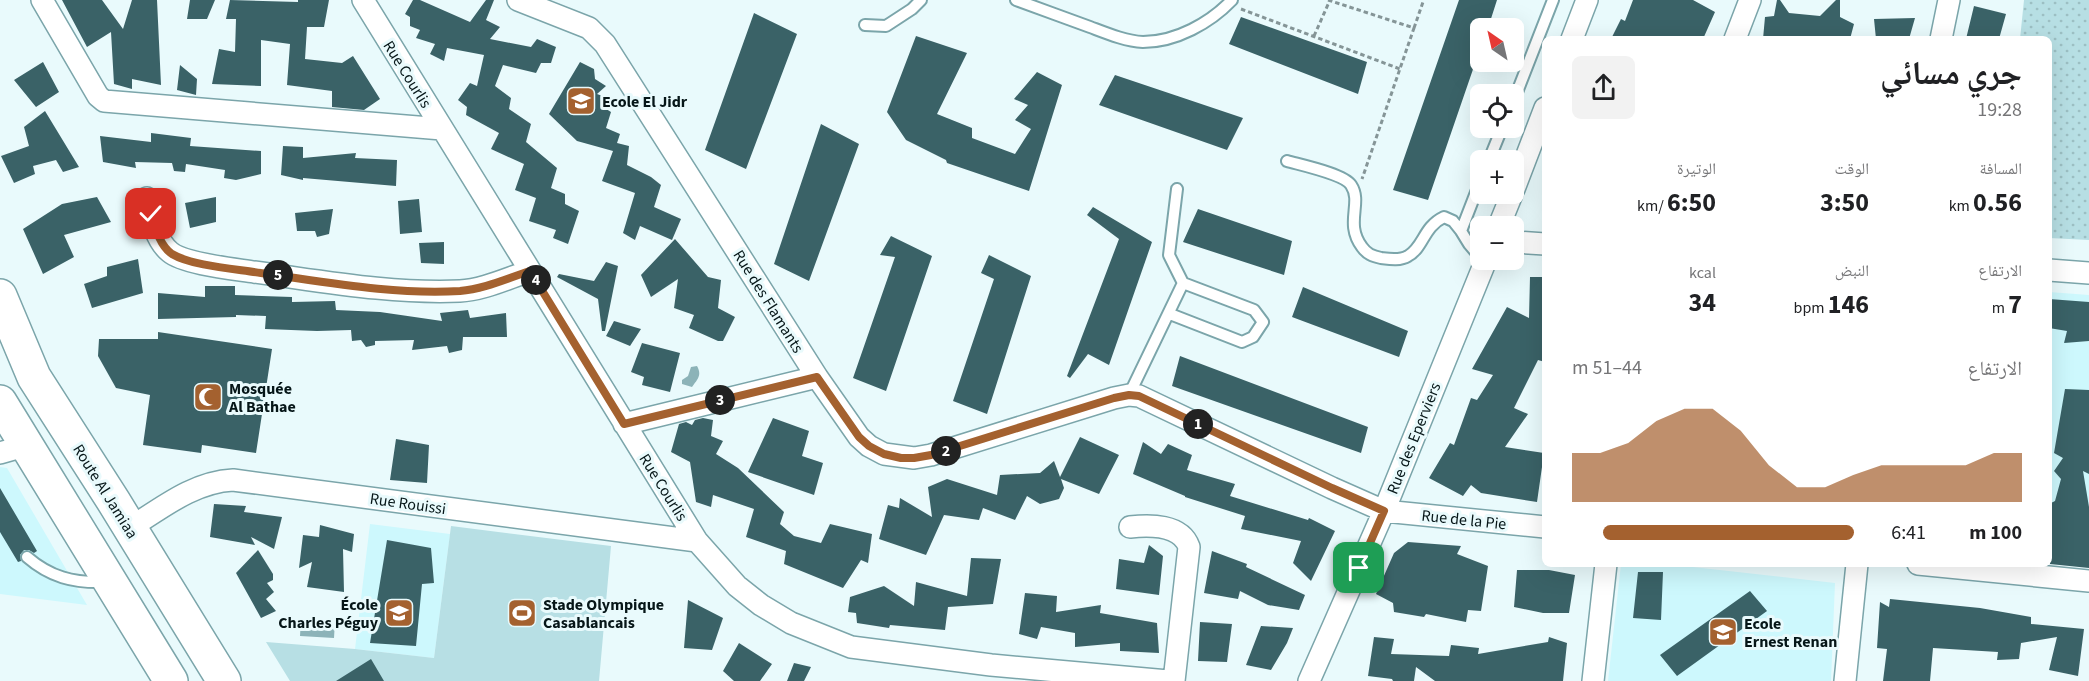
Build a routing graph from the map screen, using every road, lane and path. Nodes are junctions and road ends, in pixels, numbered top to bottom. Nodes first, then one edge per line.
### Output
1 (42, 0) edge
2 (363, 0) edge
3 (518, 0) edge
4 (921, 0) edge
5 (1016, 0) edge
6 (1330, 0) edge
7 (1554, 0) edge
8 (1587, 0) edge
9 (1750, 0) edge
10 (1948, 0) edge
11 (1230, 2) edge
12 (1423, 2) edge
13 (865, 25) dead end
14 (1414, 28) junction
15 (1314, 36) junction
16 (1573, 36) edge
17 (1736, 36) edge
18 (1942, 36) edge
19 (1400, 69) junction
20 (1520, 84) edge
21 (1542, 116) edge
22 (442, 129) junction
23 (1287, 161) dead end
24 (1524, 163) edge
25 (1177, 189) dead end
26 (147, 198) dead end
27 (1355, 199) junction
28 (1471, 204) edge
29 (1461, 231) junction
30 (1524, 243) edge
31 (1542, 244) edge
32 (1470, 245) edge
33 (1480, 270) edge
34 (2052, 270) edge
35 (530, 271) junction
36 (2089, 273) edge
37 (1184, 283) junction
38 (0, 296) edge
39 (1170, 314) junction
40 (0, 332) edge
41 (34, 377) junction
42 (817, 377) junction
43 (1129, 395) junction
44 (0, 402) edge
45 (624, 424) junction
46 (12, 447) edge
47 (1384, 511) junction
48 (1130, 527) dead end
49 (1542, 527) edge
50 (130, 528) junction
51 (697, 541) junction
52 (27, 557) dead end
53 (1606, 567) edge
54 (1857, 567) edge
55 (1948, 567) edge
56 (110, 581) junction
57 (2089, 581) edge
58 (991, 673) edge
59 (171, 681) edge
60 (224, 681) edge
61 (1168, 681) edge
62 (1174, 681) edge
63 (1309, 681) edge
64 (1593, 681) edge
65 (1845, 681) edge

1 - 22 street
2 - 22 street, Rue Courlis
3 - 42 street, Rue des Flamants
4 - 13 lane
5 - 11 lane
6 - 14 path
6 - 15 path
7 - 20 lane
8 - 16 street
9 - 17 street
10 - 18 street
11 - 15 path
12 - 14 path
14 - 19 path
15 - 19 path
19 - 27 path
21 - 24 street
22 - 35 street, Rue Courlis
23 - 27 lane
25 - 37 lane
26 - 35 street
27 - 29 lane
28 - 29 lane
29 - 32 lane
30 - 31 street
33 - 47 street, Rue des Eperviers
34 - 36 street
35 - 45 street, Rue Courlis
37 - 39 lane
37 - 39 lane
38 - 41 main road, Route Al Jamiaa
39 - 43 lane
40 - 41 main road
41 - 50 main road, Route Al Jamiaa
42 - 43 street, Rue des Flamants
42 - 45 street
43 - 47 street
44 - 46 main road
45 - 51 street, Rue Courlis
46 - 56 main road
47 - 49 street, Rue de la Pie
47 - 63 street, Rue des Eperviers
48 - 62 street
50 - 51 street, Rue Rouissi
50 - 60 main road, Route Al Jamiaa
51 - 58 street, Rue Courlis
52 - 56 lane
53 - 64 street
54 - 65 street
55 - 57 street
56 - 59 main road
58 - 61 street, Rue Courlis

